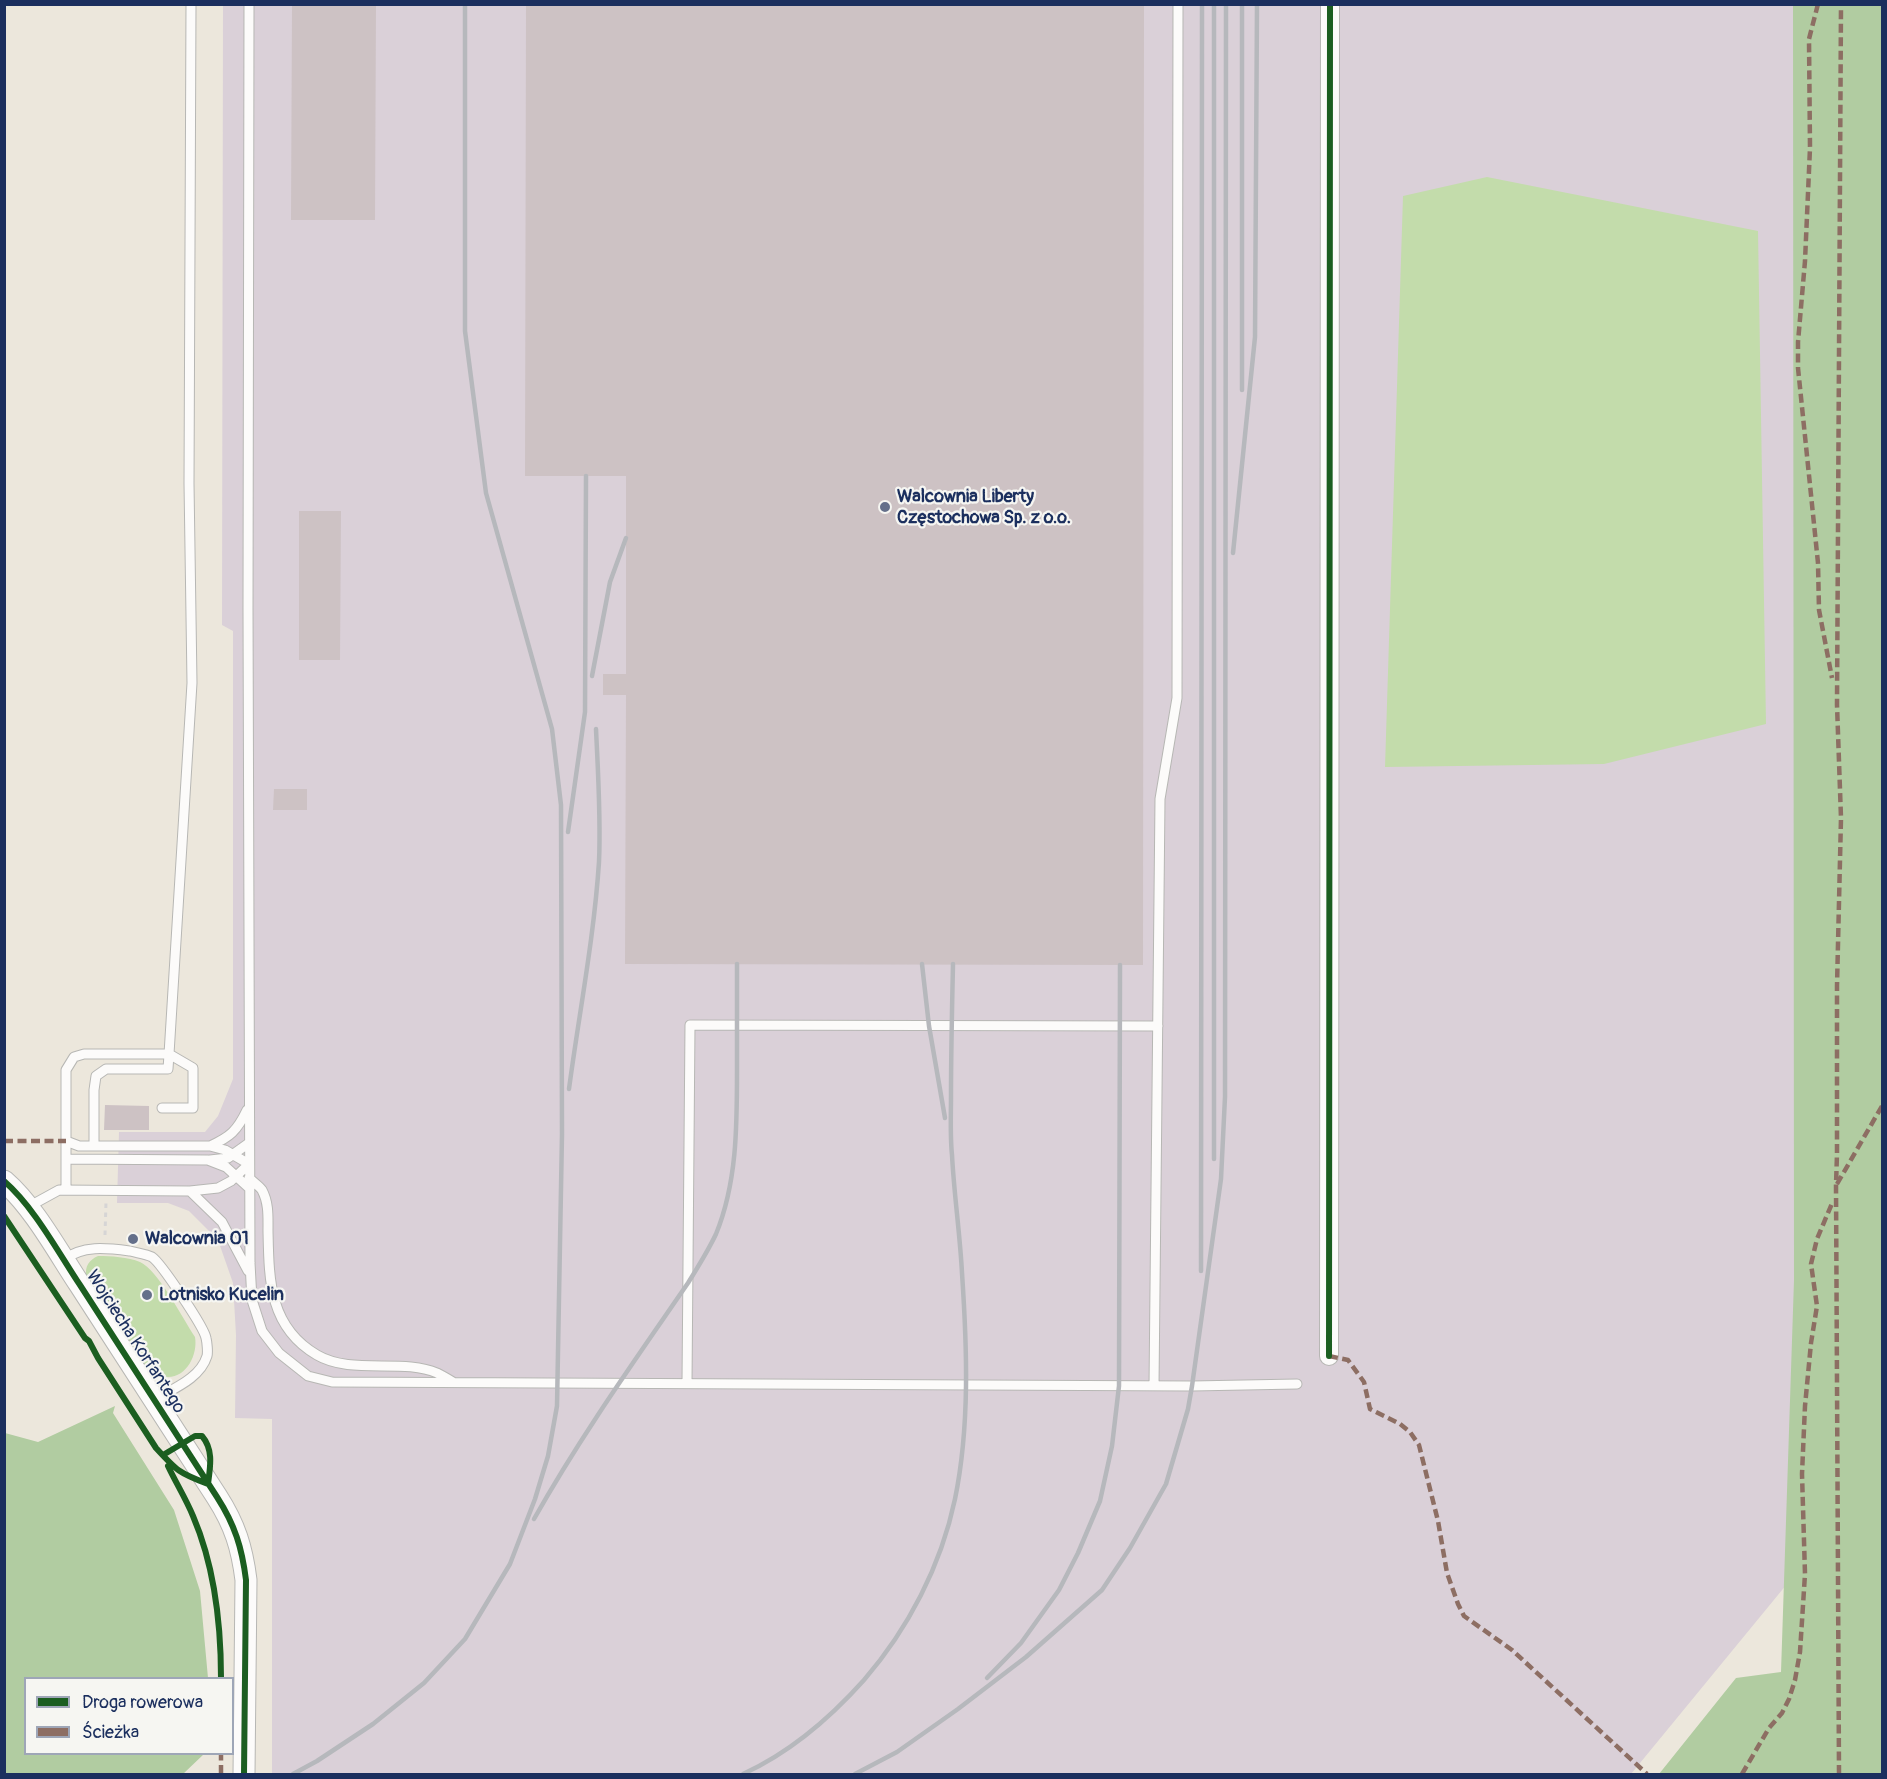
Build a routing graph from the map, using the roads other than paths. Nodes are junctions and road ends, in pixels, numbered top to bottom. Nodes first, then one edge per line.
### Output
1 (191, 4) edge
2 (249, 4) edge
3 (1178, 4) edge
4 (1330, 4) edge
5 (1158, 1026) junction
6 (169, 1054) junction
7 (249, 1106) junction
8 (162, 1108) dead end
9 (66, 1141) junction
10 (249, 1143) junction
11 (94, 1146) junction
12 (210, 1146) junction
13 (234, 1154) junction
14 (66, 1159) junction
15 (208, 1160) junction
16 (249, 1164) junction
17 (237, 1176) junction
18 (4, 1181) edge
19 (249, 1183) junction
20 (66, 1190) junction
21 (190, 1191) junction
22 (28, 1207) junction
23 (63, 1260) junction
24 (251, 1277) junction
25 (1329, 1356) dead end
26 (687, 1383) junction
27 (456, 1384) junction
28 (1297, 1384) dead end
29 (1154, 1386) junction
30 (154, 1400) junction
31 (244, 1774) edge

1 - 6 lane
2 - 7 lane
3 - 5 lane
4 - 25 street
5 - 26 lane
5 - 29 lane
6 - 8 lane
6 - 9 lane
6 - 11 lane
7 - 10 lane
7 - 12 lane
9 - 11 lane
9 - 14 lane
10 - 13 lane
10 - 16 lane
11 - 12 lane
12 - 13 lane
13 - 15 lane
13 - 16 lane
14 - 15 lane
14 - 20 lane
15 - 17 lane
16 - 17 lane
16 - 19 lane
17 - 19 lane
17 - 21 lane
18 - 22 street, Wojciecha Korfantego
19 - 24 lane
19 - 27 lane
20 - 21 lane
20 - 22 lane
21 - 24 lane
22 - 23 street, Wojciecha Korfantego
23 - 30 street, Wojciecha Korfantego
23 - 30 lane
24 - 27 lane
26 - 27 lane
26 - 29 lane
28 - 29 lane
30 - 31 street, Wojciecha Korfantego

